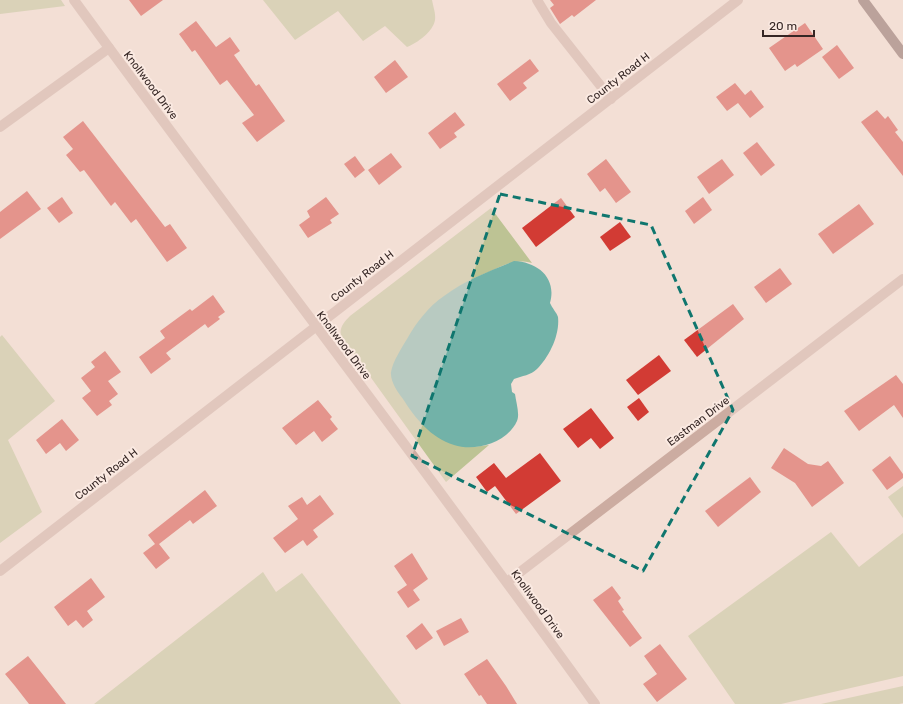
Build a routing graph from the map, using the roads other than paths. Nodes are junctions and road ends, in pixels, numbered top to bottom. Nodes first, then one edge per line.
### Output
1 (74, 0) edge
2 (537, 0) edge
3 (738, 0) edge
4 (863, 0) edge
5 (109, 48) junction
6 (903, 54) edge
7 (611, 99) junction
8 (0, 127) edge
9 (903, 278) edge
10 (315, 327) junction
11 (0, 571) edge
12 (507, 582) junction
13 (595, 704) edge

1 - 5 street, Knollwood Drive
2 - 7 street
3 - 7 street, County Road H
4 - 6 main road
5 - 8 street
5 - 10 street, Knollwood Drive
7 - 10 street, County Road H
9 - 12 street, Eastman Drive
10 - 11 street, County Road H
10 - 12 street, Knollwood Drive
12 - 13 street, Knollwood Drive

